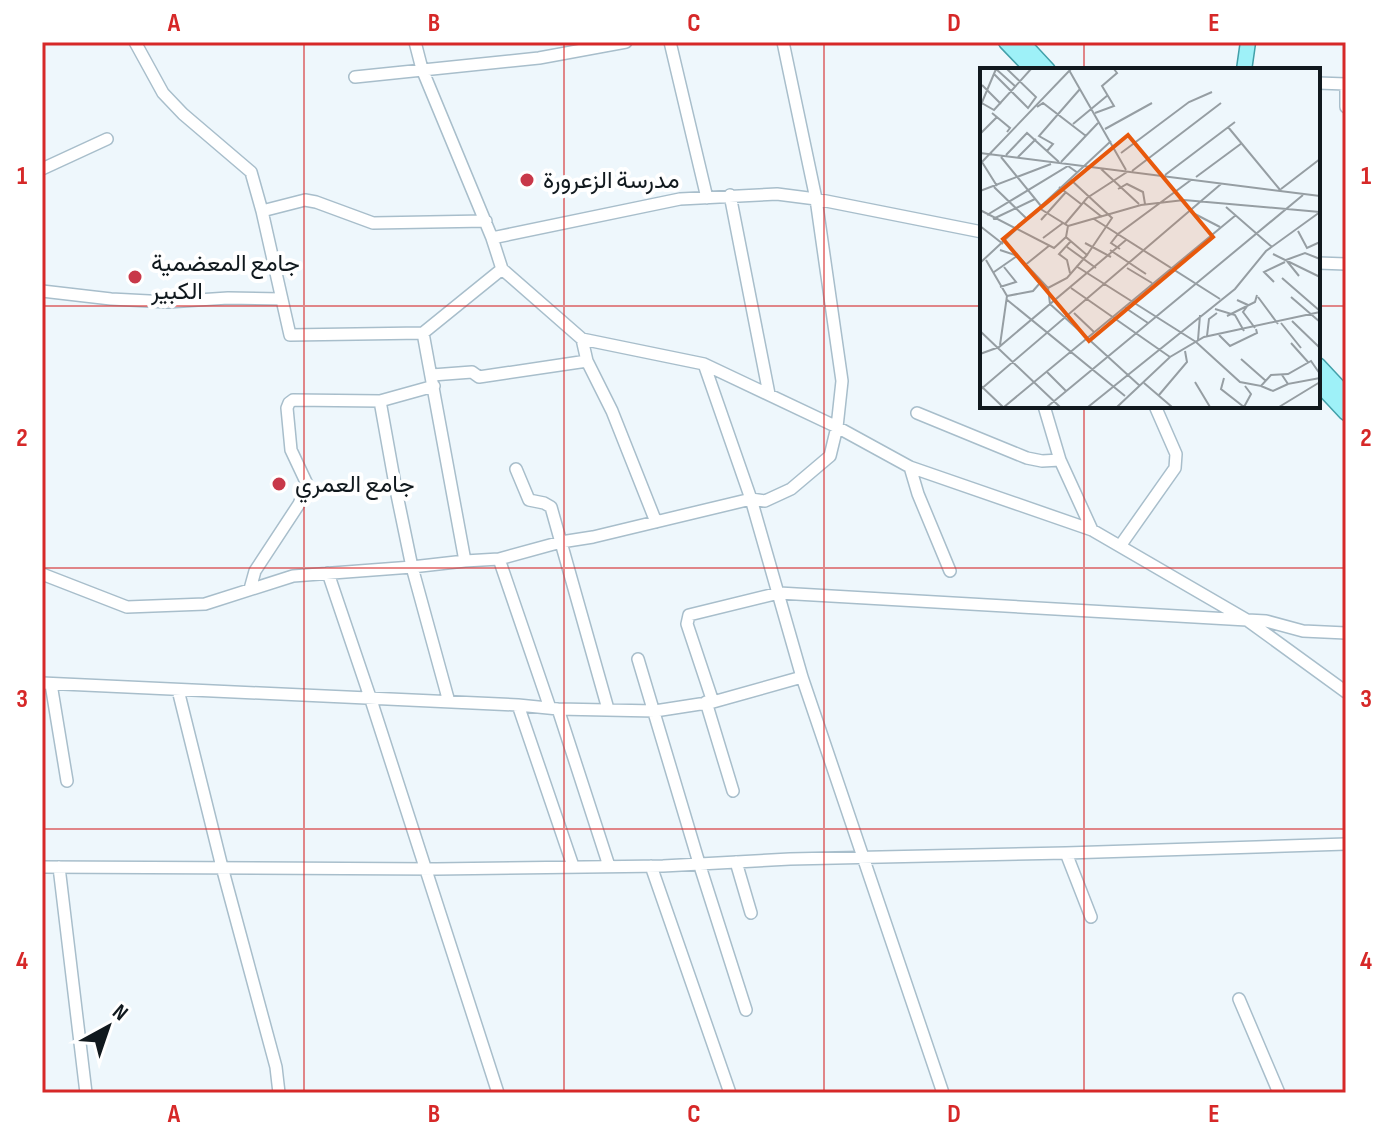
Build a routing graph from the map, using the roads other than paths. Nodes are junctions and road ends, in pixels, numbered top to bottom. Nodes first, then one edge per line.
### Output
1 (135, 42) edge
2 (415, 42) edge
3 (626, 42) edge
4 (670, 42) edge
5 (783, 42) edge
6 (1248, 42) edge
7 (1015, 44) edge
8 (1028, 68) edge
9 (1045, 68) edge
10 (1244, 68) edge
11 (422, 69) junction
12 (355, 77) dead end
13 (1320, 83) edge
14 (1346, 84) edge
15 (1346, 107) edge
16 (107, 139) dead end
17 (42, 169) edge
18 (730, 195) junction
19 (707, 198) junction
20 (816, 199) junction
21 (262, 211) junction
22 (486, 221) junction
23 (980, 232) edge
24 (492, 238) junction
25 (1320, 263) edge
26 (1346, 264) edge
27 (502, 269) junction
28 (42, 291) edge
29 (282, 299) junction
30 (423, 333) junction
31 (582, 339) junction
32 (587, 361) junction
33 (704, 364) junction
34 (1320, 367) edge
35 (433, 381) junction
36 (1320, 385) edge
37 (769, 394) junction
38 (1346, 395) edge
39 (380, 401) junction
40 (1045, 408) edge
41 (1156, 408) edge
42 (917, 413) dead end
43 (1346, 413) edge
44 (837, 427) junction
45 (1060, 460) junction
46 (910, 467) junction
47 (516, 469) dead end
48 (751, 499) junction
49 (656, 522) junction
50 (1092, 530) junction
51 (561, 542) junction
52 (1120, 546) junction
53 (499, 559) junction
54 (465, 561) junction
55 (412, 567) junction
56 (950, 571) dead end
57 (328, 573) junction
58 (42, 574) edge
59 (250, 589) junction
60 (779, 593) junction
61 (1247, 620) junction
62 (1346, 633) edge
63 (638, 659) dead end
64 (802, 677) junction
65 (47, 684) edge
66 (178, 690) junction
67 (1346, 692) edge
68 (371, 700) junction
69 (449, 702) junction
70 (709, 702) junction
71 (518, 705) junction
72 (554, 708) junction
73 (608, 709) junction
74 (655, 711) junction
75 (67, 781) dead end
76 (733, 791) dead end
77 (1346, 844) edge
78 (1066, 853) junction
79 (863, 857) junction
80 (736, 862) junction
81 (699, 863) junction
82 (573, 866) junction
83 (609, 866) junction
84 (651, 866) junction
85 (42, 867) edge
86 (59, 867) junction
87 (222, 867) junction
88 (426, 868) junction
89 (751, 913) dead end
90 (1091, 917) dead end
91 (1239, 999) dead end
92 (746, 1010) dead end
93 (86, 1093) edge
94 (279, 1093) edge
95 (498, 1093) edge
96 (730, 1093) edge
97 (943, 1093) edge
98 (1279, 1093) edge

1 - 21 street
2 - 11 street
3 - 11 street
4 - 19 street
5 - 20 street
6 - 10 main road
7 - 8 main road
7 - 9 main road
11 - 12 street
11 - 22 street
13 - 14 street
14 - 15 street
16 - 17 street
18 - 19 street
18 - 20 street
18 - 37 street
19 - 24 street
20 - 23 street
20 - 44 street
21 - 22 street
21 - 29 street
22 - 24 street
24 - 27 street
25 - 26 street
27 - 30 street
27 - 31 street
28 - 29 street
29 - 30 street
30 - 35 street
31 - 32 street
31 - 33 street
32 - 35 street
32 - 49 street
33 - 37 street
33 - 48 street
34 - 38 main road
35 - 39 street
35 - 54 street
36 - 43 main road
37 - 44 street
39 - 55 street
39 - 59 street
40 - 45 street
41 - 52 street
42 - 45 street
44 - 46 street
44 - 48 street
45 - 50 street
46 - 50 street
46 - 56 street
47 - 51 street
48 - 49 street
48 - 60 street
49 - 51 street
50 - 52 street
51 - 53 street
51 - 73 street
52 - 61 street
53 - 54 street
53 - 72 street
54 - 55 street
55 - 57 street
55 - 69 street
57 - 59 street
57 - 68 street
58 - 59 street
60 - 61 street
60 - 64 street
60 - 70 street
61 - 62 street
61 - 67 street
63 - 74 street
64 - 70 street
64 - 79 street
65 - 66 street
65 - 75 street
66 - 68 street
66 - 87 street
68 - 69 street
68 - 88 street
69 - 71 street
70 - 74 street
70 - 76 street
71 - 72 street
71 - 82 street
72 - 73 street
72 - 83 street
73 - 74 street
74 - 81 street
77 - 78 street
78 - 79 street
78 - 90 street
79 - 80 street
79 - 97 street
80 - 81 street
80 - 89 street
81 - 84 street
81 - 92 street
82 - 83 street
82 - 88 street
83 - 84 street
84 - 96 street
85 - 86 street
86 - 87 street
86 - 93 street
87 - 88 street
87 - 94 street
88 - 95 street
91 - 98 street

